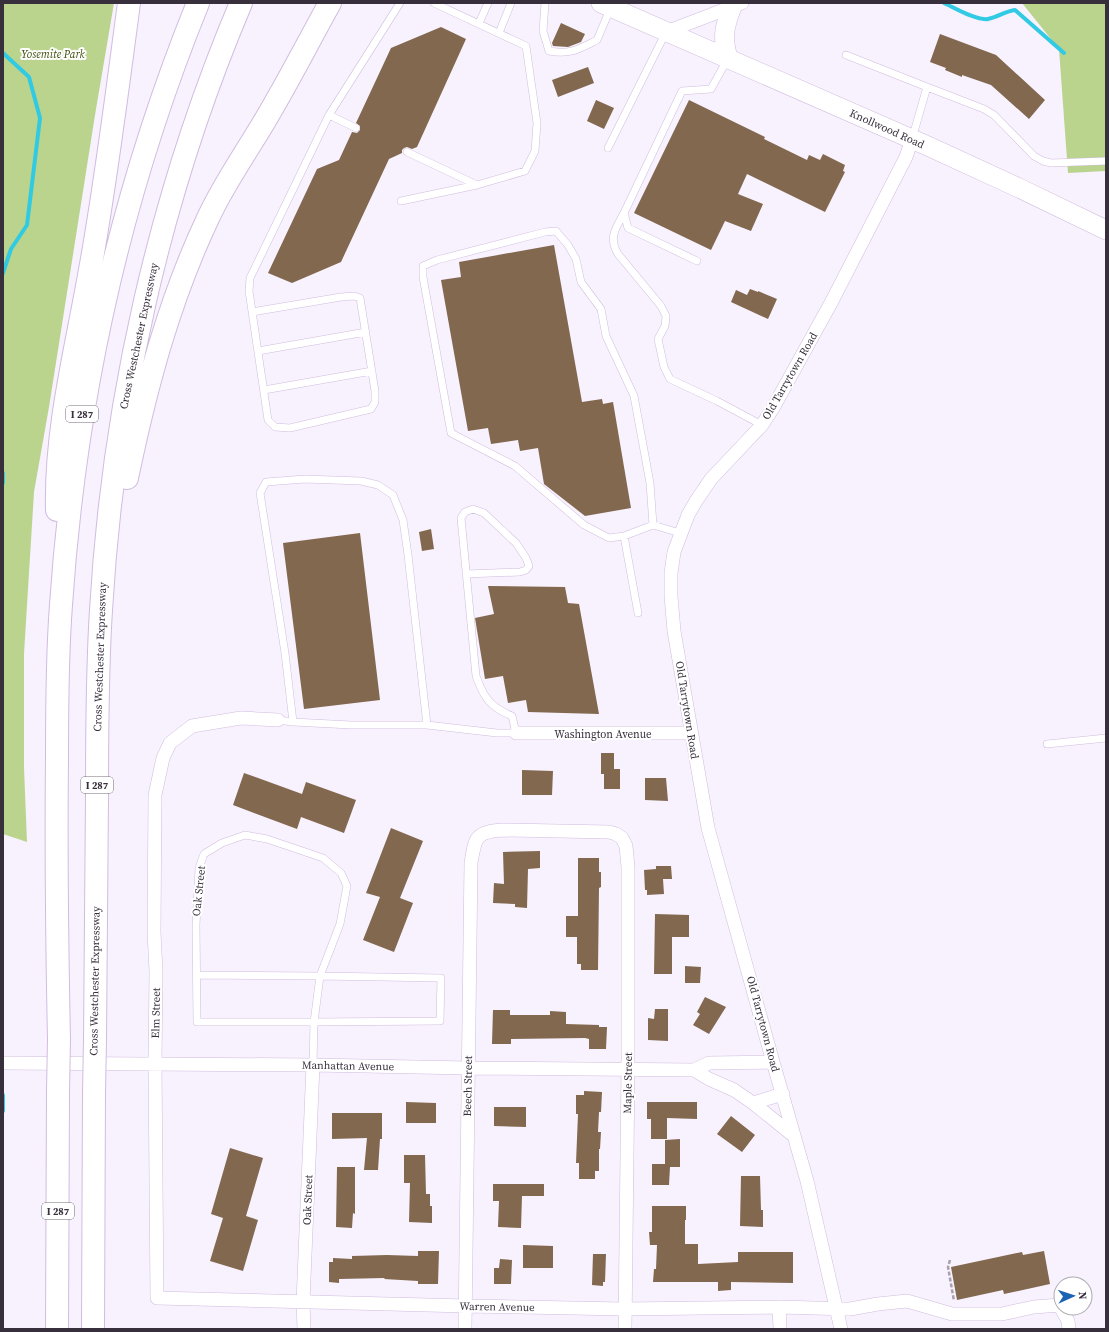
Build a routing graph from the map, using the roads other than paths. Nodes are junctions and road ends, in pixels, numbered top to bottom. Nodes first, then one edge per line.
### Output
1 (129, 3) edge
2 (198, 3) edge
3 (241, 3) edge
4 (330, 3) edge
5 (400, 3) edge
6 (434, 3) edge
7 (488, 3) edge
8 (511, 3) edge
9 (545, 3) edge
10 (736, 4) edge
11 (606, 5) edge
12 (479, 23) junction
13 (666, 32) junction
14 (499, 33) junction
15 (846, 55) dead end
16 (728, 58) junction
17 (927, 87) junction
18 (329, 115) junction
19 (356, 128) dead end
20 (912, 139) junction
21 (608, 148) dead end
22 (407, 152) dead end
23 (1106, 161) edge
24 (477, 185) junction
25 (401, 201) dead end
26 (624, 213) junction
27 (1106, 230) edge
28 (698, 262) dead end
29 (252, 312) junction
30 (366, 332) junction
31 (258, 351) junction
32 (372, 371) junction
33 (264, 390) junction
34 (762, 425) junction
35 (653, 525) junction
36 (680, 533) junction
37 (624, 536) junction
38 (466, 574) junction
39 (60, 606) junction
40 (101, 608) junction
41 (638, 613) dead end
42 (278, 720) joint
43 (293, 722) junction
44 (427, 725) junction
45 (516, 733) junction
46 (691, 733) junction
47 (1106, 738) edge
48 (1047, 744) dead end
49 (475, 842) joint
50 (196, 975) junction
51 (320, 976) junction
52 (314, 1022) junction
53 (773, 1062) junction
54 (3, 1064) edge
55 (155, 1064) junction
56 (313, 1065) junction
57 (468, 1068) junction
58 (628, 1068) junction
59 (694, 1070) junction
60 (783, 1094) junction
61 (753, 1103) junction
62 (794, 1136) junction
63 (157, 1298) joint
64 (303, 1302) junction
65 (466, 1306) junction
66 (1053, 1306) edge
67 (779, 1307) junction
68 (624, 1309) junction
69 (836, 1309) junction
70 (1065, 1316) edge
71 (57, 1329) edge
72 (92, 1329) edge
73 (304, 1329) edge
74 (465, 1329) edge
75 (625, 1329) edge
76 (780, 1329) edge
77 (841, 1329) edge
78 (1070, 1329) edge

1 - 39 highway
2 - 39 highway, I 287
3 - 40 highway, Cross Westchester Expressway / I 287
4 - 40 highway
5 - 18 lane
6 - 12 lane
7 - 12 lane
8 - 14 lane
9 - 11 lane
10 - 13 street
10 - 16 main road
11 - 13 main road, Knollwood Road
12 - 14 lane
13 - 16 main road, Knollwood Road
13 - 21 lane
14 - 24 lane
15 - 17 lane
16 - 20 main road, Knollwood Road
16 - 26 lane
17 - 20 lane
17 - 23 lane
18 - 19 lane
18 - 29 lane
20 - 27 main road, Knollwood Road
20 - 34 street, Old Tarrytown Road
22 - 24 lane
24 - 25 lane
26 - 28 lane
26 - 34 lane
29 - 30 lane
29 - 31 lane
30 - 31 lane
30 - 32 lane
31 - 33 lane
32 - 33 lane
32 - 33 lane
34 - 36 street, Old Tarrytown Road
35 - 36 lane
35 - 37 lane
35 - 37 lane
36 - 46 street, Old Tarrytown Road
37 - 41 lane
38 - 38 lane
38 - 45 lane
39 - 71 highway, I 287, bridge
40 - 72 highway, Cross Westchester Expressway / I 287, bridge
42 - 43 lane
42 - 55 street, Elm Street
43 - 44 lane
43 - 44 lane
44 - 45 lane
45 - 46 street, Washington Avenue
46 - 53 street, Old Tarrytown Road
47 - 48 lane
49 - 57 street, Beech Street
49 - 58 street, Maple Street
50 - 51 lane
50 - 51 lane, Oak Street
50 - 52 lane, Oak Street
51 - 52 lane, Oak Street
51 - 52 lane
52 - 56 lane, Oak Street
53 - 59 street, Manhattan Avenue
53 - 60 street, Old Tarrytown Road
54 - 55 street, Manhattan Avenue
55 - 56 street, Manhattan Avenue
55 - 63 street, Elm Street
56 - 57 street, Manhattan Avenue
56 - 64 street, Oak Street
57 - 58 street, Manhattan Avenue
57 - 65 street, Beech Street
58 - 59 street, Manhattan Avenue
58 - 68 street, Maple Street
59 - 61 street, Manhattan Avenue
60 - 61 street
60 - 62 street, Old Tarrytown Road
61 - 62 street, Manhattan Avenue
62 - 69 street, Old Tarrytown Road
63 - 64 street, Warren Avenue
64 - 65 street, Warren Avenue
64 - 73 street, Oak Street
65 - 68 street, Warren Avenue
65 - 74 street, Beech Street
66 - 69 street, Warren Avenue
67 - 68 street, Warren Avenue
67 - 69 street, Warren Avenue
67 - 76 street
68 - 75 street, Maple Street
69 - 77 street, Old Tarrytown Road
70 - 78 street

